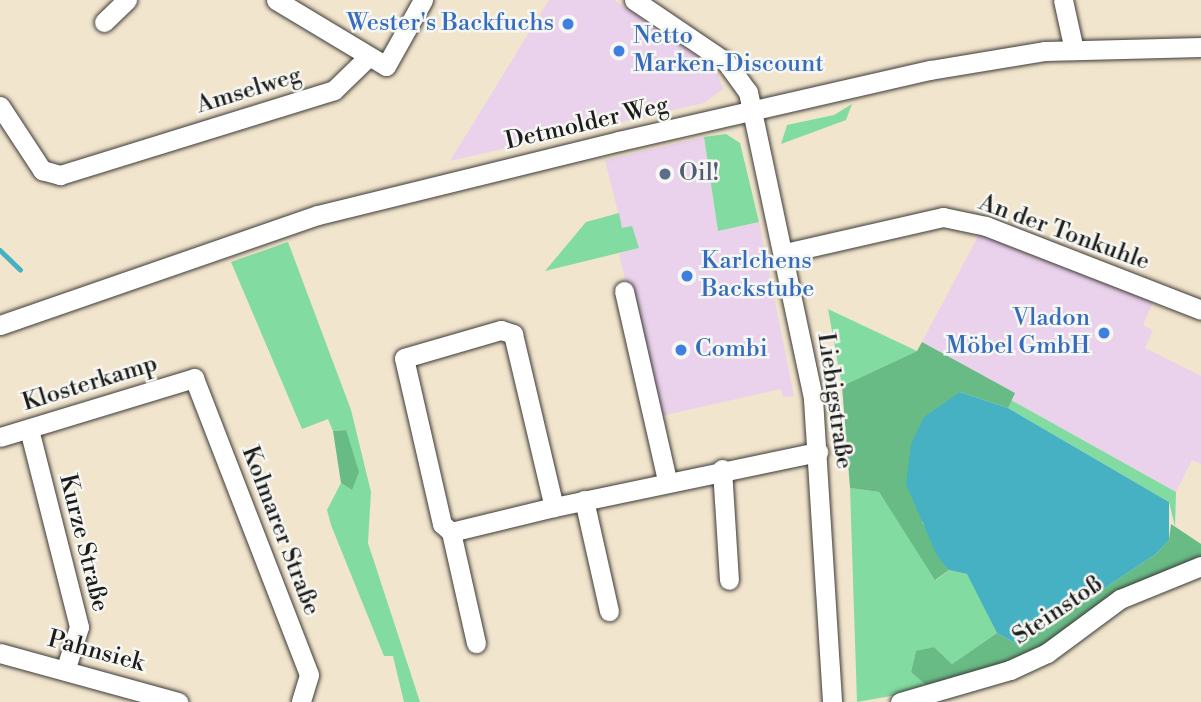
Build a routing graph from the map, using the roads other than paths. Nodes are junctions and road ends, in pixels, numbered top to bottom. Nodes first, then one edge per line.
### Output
1 (127, 0) edge
2 (276, 0) edge
3 (423, 0) edge
4 (634, 0) edge
5 (1063, 0) edge
6 (104, 22) dead end
7 (1201, 47) edge
8 (1074, 50) junction
9 (367, 58) junction
10 (0, 106) edge
11 (751, 111) junction
12 (785, 253) junction
13 (624, 290) dead end
14 (1201, 310) edge
15 (0, 324) edge
16 (194, 378) joint
17 (29, 429) junction
18 (0, 437) edge
19 (818, 452) junction
20 (722, 469) junction
21 (667, 480) junction
22 (584, 500) junction
23 (554, 507) junction
24 (451, 531) junction
25 (1201, 566) edge
26 (729, 580) dead end
27 (609, 611) dead end
28 (476, 643) dead end
29 (0, 653) edge
30 (66, 668) junction
31 (178, 702) edge
32 (301, 702) edge
33 (832, 702) edge
34 (900, 702) edge

1 - 6 street
2 - 9 street
3 - 9 street
4 - 11 street, Liebigstraße
5 - 8 street
7 - 8 street, Detmolder Weg
8 - 11 street, Detmolder Weg
9 - 10 street, Amselweg
11 - 12 street, Liebigstraße
11 - 15 street, Detmolder Weg
12 - 14 street, An der Tonkuhle
12 - 19 street, Liebigstraße
13 - 21 street
16 - 17 street, Klosterkamp
16 - 32 street, Kolmarer Straße
17 - 18 street, Klosterkamp
17 - 30 street, Kurze Straße
19 - 20 street
19 - 33 street, Liebigstraße
20 - 21 street
20 - 26 street
21 - 22 street
22 - 23 street
22 - 27 street
23 - 24 street
23 - 24 street
24 - 28 street
25 - 34 street, Steinstoß
29 - 30 street, Pahnsiek
30 - 31 street, Pahnsiek

